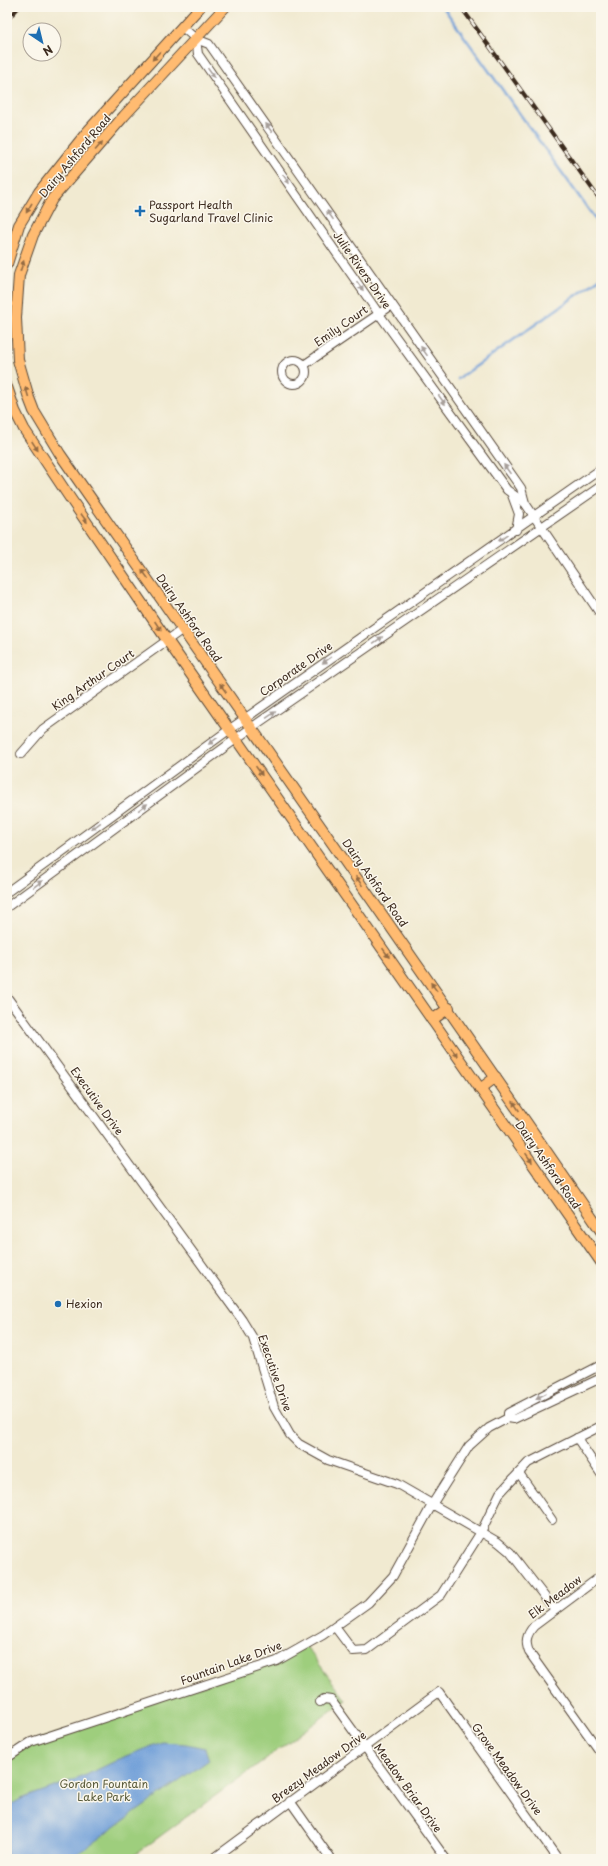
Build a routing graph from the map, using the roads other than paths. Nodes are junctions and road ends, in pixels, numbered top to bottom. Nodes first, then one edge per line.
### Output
1 (200, 7) edge
2 (225, 7) edge
3 (182, 27) junction
4 (196, 39) junction
5 (315, 194) junction
6 (303, 204) junction
7 (7, 264) edge
8 (392, 305) junction
9 (379, 314) junction
10 (432, 363) junction
11 (304, 366) dead end
12 (419, 369) junction
13 (7, 386) edge
14 (60, 454) junction
15 (47, 463) junction
16 (601, 469) edge
17 (82, 485) junction
18 (601, 486) edge
19 (68, 495) junction
20 (512, 495) junction
21 (564, 496) junction
22 (525, 503) junction
23 (572, 506) junction
24 (535, 516) junction
25 (542, 526) junction
26 (516, 530) junction
27 (601, 615) edge
28 (386, 620) junction
29 (183, 629) junction
30 (393, 630) junction
31 (168, 640) junction
32 (244, 719) junction
33 (251, 728) junction
34 (230, 729) junction
35 (237, 739) junction
36 (21, 754) dead end
37 (166, 776) junction
38 (173, 786) junction
39 (7, 892) edge
40 (7, 907) edge
41 (7, 997) edge
42 (449, 1008) junction
43 (432, 1020) junction
44 (496, 1077) junction
45 (480, 1089) junction
46 (582, 1203) junction
47 (567, 1213) junction
48 (601, 1231) edge
49 (601, 1262) edge
50 (601, 1365) edge
51 (601, 1378) edge
52 (566, 1383) junction
53 (570, 1393) junction
54 (508, 1418) junction
55 (601, 1426) edge
56 (576, 1438) junction
57 (519, 1473) junction
58 (601, 1474) edge
59 (434, 1503) junction
60 (552, 1520) dead end
61 (481, 1532) junction
62 (601, 1576) edge
63 (555, 1610) junction
64 (335, 1627) junction
65 (439, 1692) joint
66 (320, 1702) dead end
67 (365, 1747) junction
68 (601, 1753) edge
69 (7, 1758) edge
70 (290, 1802) junction
71 (217, 1858) edge
72 (331, 1859) edge
73 (446, 1859) edge
74 (558, 1859) edge

1 - 3 main road, Dairy Ashford Road
2 - 4 main road, Dairy Ashford Road
3 - 4 street, Julie Rivers Drive
3 -> 7 main road, Dairy Ashford Road
5 -> 4 street, Julie Rivers Drive
4 -> 6 street, Julie Rivers Drive
14 -> 4 main road, Dairy Ashford Road
5 - 6 street
8 -> 5 street, Julie Rivers Drive
6 -> 9 street, Julie Rivers Drive
8 - 9 street, Emily Court
10 -> 8 street, Julie Rivers Drive
9 - 11 street, Emily Court
9 - 12 street, Julie Rivers Drive
10 - 12 street
22 -> 10 street, Julie Rivers Drive
12 -> 20 street, Julie Rivers Drive
13 -> 15 main road, Dairy Ashford Road
14 - 15 main road
14 - 17 main road, Dairy Ashford Road
15 - 19 main road, Dairy Ashford Road
16 - 21 street, Corporate Drive
17 - 19 main road
29 -> 17 main road, Dairy Ashford Road
18 - 23 street
19 -> 31 main road, Dairy Ashford Road
20 - 22 street, Julie Rivers Drive
20 - 26 street
21 - 23 street
21 - 24 street, Corporate Drive
22 - 24 street, Julie Rivers Drive
23 - 25 street
24 - 25 street, Julie Rivers Drive
24 - 26 street, Corporate Drive
25 - 27 street, Julie Rivers Drive
25 - 30 street
26 -> 28 street, Corporate Drive
28 - 30 street
28 -> 32 street, Corporate Drive
29 - 31 street, King Arthur Court
32 -> 29 main road, Dairy Ashford Road
33 -> 30 street
31 - 34 main road, Dairy Ashford Road
31 - 36 street, King Arthur Court
32 - 33 main road, Dairy Ashford Road
32 - 34 street, Corporate Drive
33 - 35 street
42 -> 33 main road, Dairy Ashford Road
34 - 35 main road, Dairy Ashford Road
34 -> 37 street, Corporate Drive
35 - 38 street
35 -> 43 main road, Dairy Ashford Road
37 - 38 street
37 -> 39 street, Corporate Drive
40 -> 38 street
41 - 59 street, Executive Drive
42 - 43 main road
42 - 44 main road, Dairy Ashford Road
43 -> 45 main road, Dairy Ashford Road
44 - 45 main road
46 -> 44 main road, Dairy Ashford Road
45 -> 47 main road, Dairy Ashford Road
46 - 47 main road
46 - 48 main road, Dairy Ashford Road
47 - 49 main road, Dairy Ashford Road
50 - 52 street, Fountain Lake Drive
51 - 53 street, Fountain Lake Drive
52 - 53 street
52 -> 54 street, Fountain Lake Drive
53 - 54 street, Fountain Lake Drive
54 - 59 street, Fountain Lake Drive
55 - 56 street
56 - 57 street
56 - 58 street
57 - 60 street
57 - 61 street
59 - 61 street, Executive Drive
59 - 64 street, Fountain Lake Drive
61 - 63 street, Executive Drive
61 - 64 street
62 - 63 street, Elk Meadow
63 - 68 street, Elk Meadow
64 - 69 street, Fountain Lake Drive
65 - 67 street, Breezy Meadow Drive
65 - 74 street, Grove Meadow Drive
66 - 67 street, Meadow Briar Drive
67 - 70 street, Breezy Meadow Drive
67 - 73 street, Meadow Briar Drive
70 - 71 street, Breezy Meadow Drive
70 - 72 street

